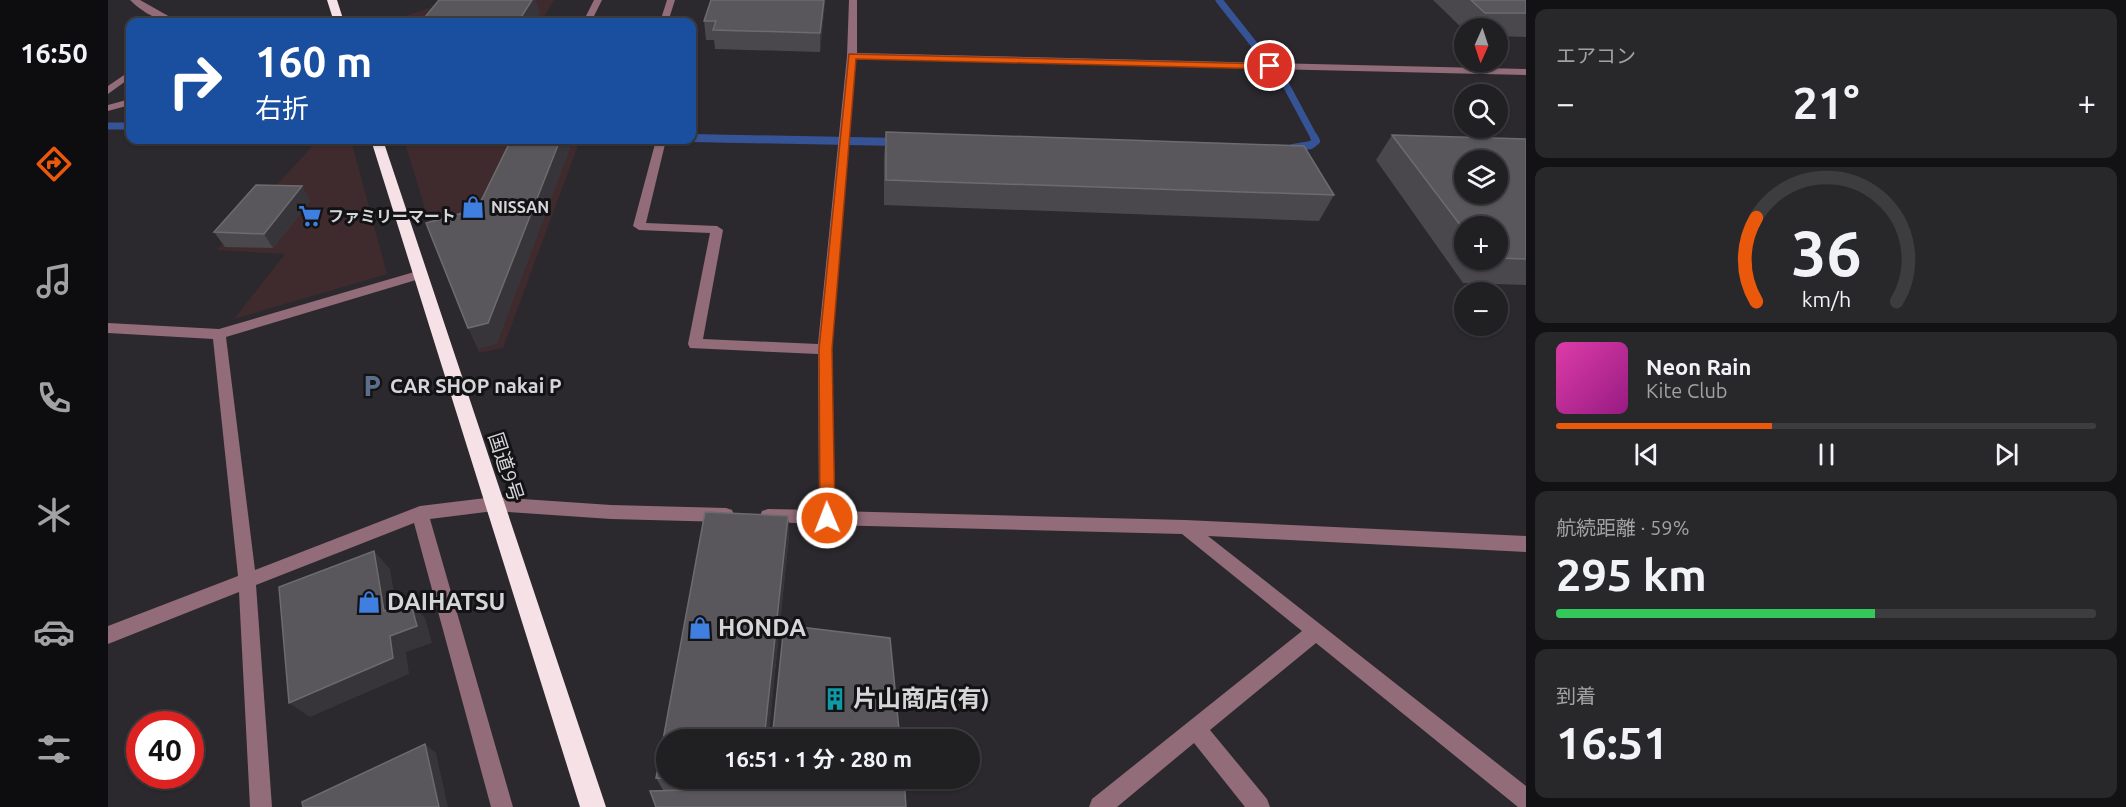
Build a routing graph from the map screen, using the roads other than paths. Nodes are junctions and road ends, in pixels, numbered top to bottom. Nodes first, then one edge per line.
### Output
1 (134, 0) edge
2 (332, 0) edge
3 (598, 0) edge
4 (671, 0) edge
5 (853, 0) edge
6 (166, 18) edge
7 (338, 18) edge
8 (589, 18) edge
9 (665, 18) edge
10 (852, 56) junction
11 (1526, 72) edge
12 (126, 77) edge
13 (108, 91) edge
14 (126, 103) edge
15 (108, 108) edge
16 (378, 144) edge
17 (660, 144) edge
18 (421, 274) junction
19 (108, 328) edge
20 (219, 334) junction
21 (825, 349) junction
22 (494, 504) junction
23 (420, 513) junction
24 (827, 518) junction
25 (1185, 527) junction
26 (1526, 544) edge
27 (247, 581) junction
28 (1315, 632) junction
29 (108, 635) edge
30 (1196, 729) junction
31 (1526, 799) edge
32 (261, 807) edge
33 (502, 807) edge
34 (593, 807) edge
35 (1100, 807) edge
36 (1259, 807) edge

1 - 6 street
2 - 7 highway
3 - 8 street
4 - 9 street
5 - 10 street
10 - 11 street
10 - 21 street
12 - 13 street
14 - 15 street
16 - 18 highway, 国道9号
17 - 21 street
18 - 20 street
18 - 22 highway, 国道9号
19 - 20 street
20 - 27 street
21 - 24 street
22 - 23 street
22 - 24 street
22 - 34 highway, 国道9号
23 - 27 street
23 - 33 street
24 - 25 street
25 - 26 street
25 - 28 street
27 - 29 street
27 - 32 street
28 - 30 street
28 - 31 street
30 - 35 street
30 - 36 street

